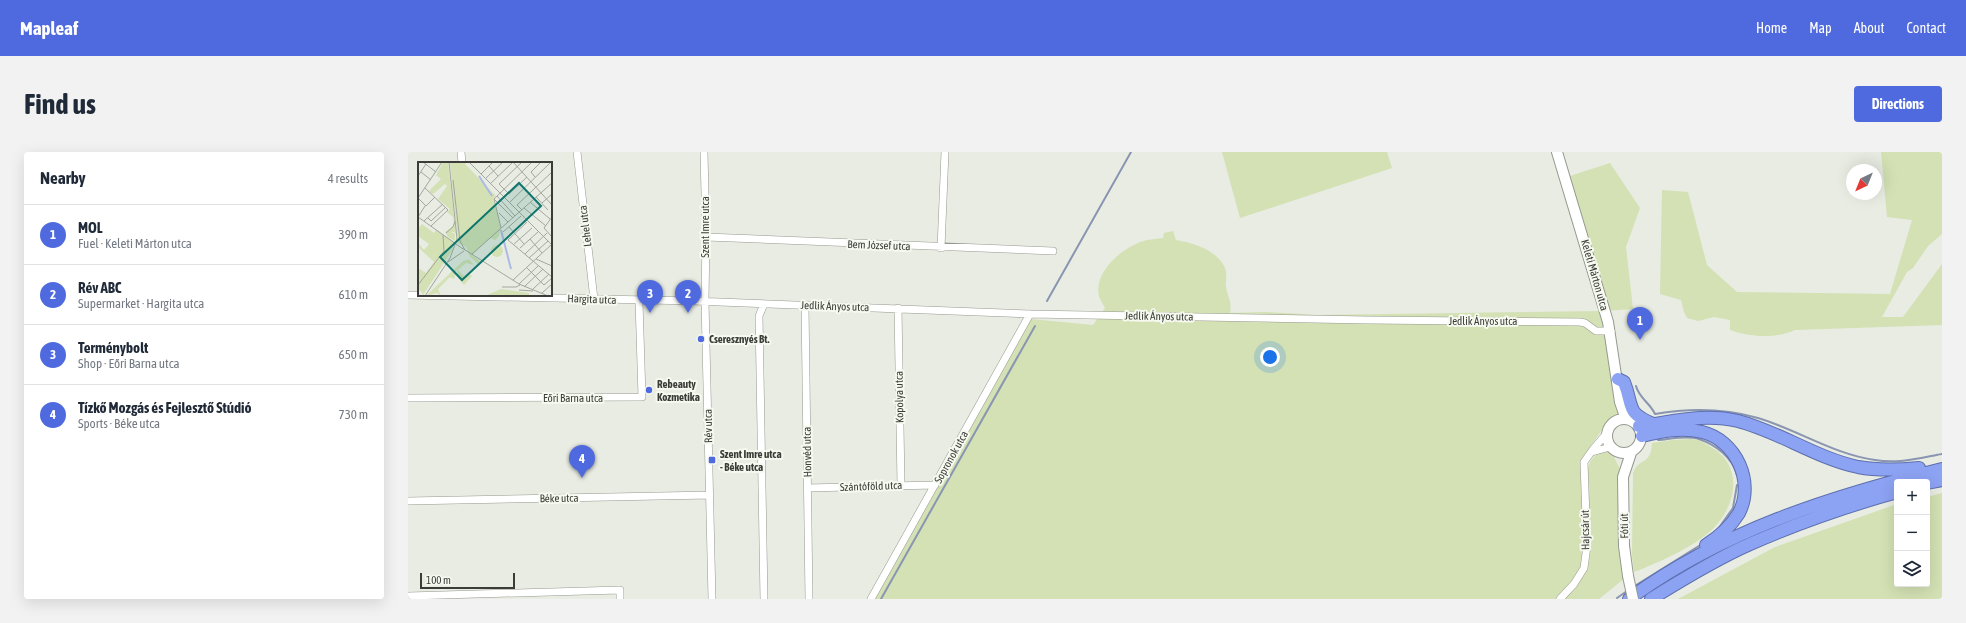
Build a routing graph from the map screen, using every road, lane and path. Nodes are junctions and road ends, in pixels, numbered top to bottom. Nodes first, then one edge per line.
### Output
1 (461, 152) edge
2 (576, 152) edge
3 (704, 152) edge
4 (945, 152) edge
5 (1556, 152) edge
6 (462, 162) edge
7 (706, 238) junction
8 (941, 248) junction
9 (1053, 251) dead end
10 (408, 295) edge
11 (418, 295) edge
12 (480, 296) edge
13 (594, 299) junction
14 (639, 301) junction
15 (705, 301) junction
16 (764, 304) junction
17 (805, 305) junction
18 (898, 308) junction
19 (1030, 314) junction
20 (1611, 331) junction
21 (1618, 379) junction
22 (408, 398) edge
23 (1622, 419) junction
24 (1653, 424) junction
25 (1640, 431) junction
26 (1607, 433) junction
27 (1613, 449) junction
28 (1590, 453) junction
29 (1631, 453) junction
30 (1942, 467) edge
31 (1623, 477) junction
32 (1942, 480) edge
33 (1930, 482) edge
34 (901, 485) junction
35 (935, 485) junction
36 (807, 488) junction
37 (1894, 493) edge
38 (710, 495) junction
39 (408, 501) edge
40 (1686, 563) junction
41 (408, 596) edge
42 (620, 599) edge
43 (712, 599) edge
44 (764, 599) edge
45 (810, 599) edge
46 (871, 599) edge
47 (1560, 599) edge
48 (1629, 599) edge
49 (1633, 599) edge
50 (1651, 599) edge

1 - 6 street
2 - 13 street, Lehel utca
3 - 7 street, Szent Imre utca
4 - 8 street
5 - 20 main road, Keleti Márton utca
7 - 8 street, Bem József utca
7 - 15 street, Szent Imre utca
8 - 9 street, Bem József utca
10 - 11 street, Hargita utca
12 - 13 street, Hargita utca
13 - 14 street, Hargita utca
14 - 15 street, Hargita utca
14 - 22 street, Eőri Barna utca
15 - 16 street, Jedlik Ányos utca
15 - 38 street, Rév utca
16 - 17 street, Jedlik Ányos utca
16 - 44 street
17 - 18 street, Jedlik Ányos utca
17 - 36 street, Honvéd utca
18 - 19 street, Jedlik Ányos utca
18 - 34 street, Kopolya utca
19 - 20 street, Jedlik Ányos utca
19 - 35 street, Sopronok utca
20 - 21 main road, Keleti Márton utca
21 - 23 main road, Keleti Márton utca
21 - 24 highway
23 - 25 main road
23 - 26 main road
24 - 25 highway
24 - 30 highway
25 - 29 main road
25 - 40 highway
26 - 27 main road
26 - 28 street, Hajcsár út
27 - 28 street
27 - 29 main road
27 - 31 main road
28 - 47 street, Hajcsár út
29 - 31 main road, Fóti út
30 - 40 highway
31 - 49 main road, Fóti út, bridge
32 - 33 highway
34 - 35 street, Szántóföld utca
34 - 36 street, Szántóföld utca
35 - 46 street, Sopronok utca
36 - 45 street, Honvéd utca
37 - 50 highway
38 - 39 street, Béke utca
38 - 43 street, Rév utca
40 - 48 highway
41 - 42 street

